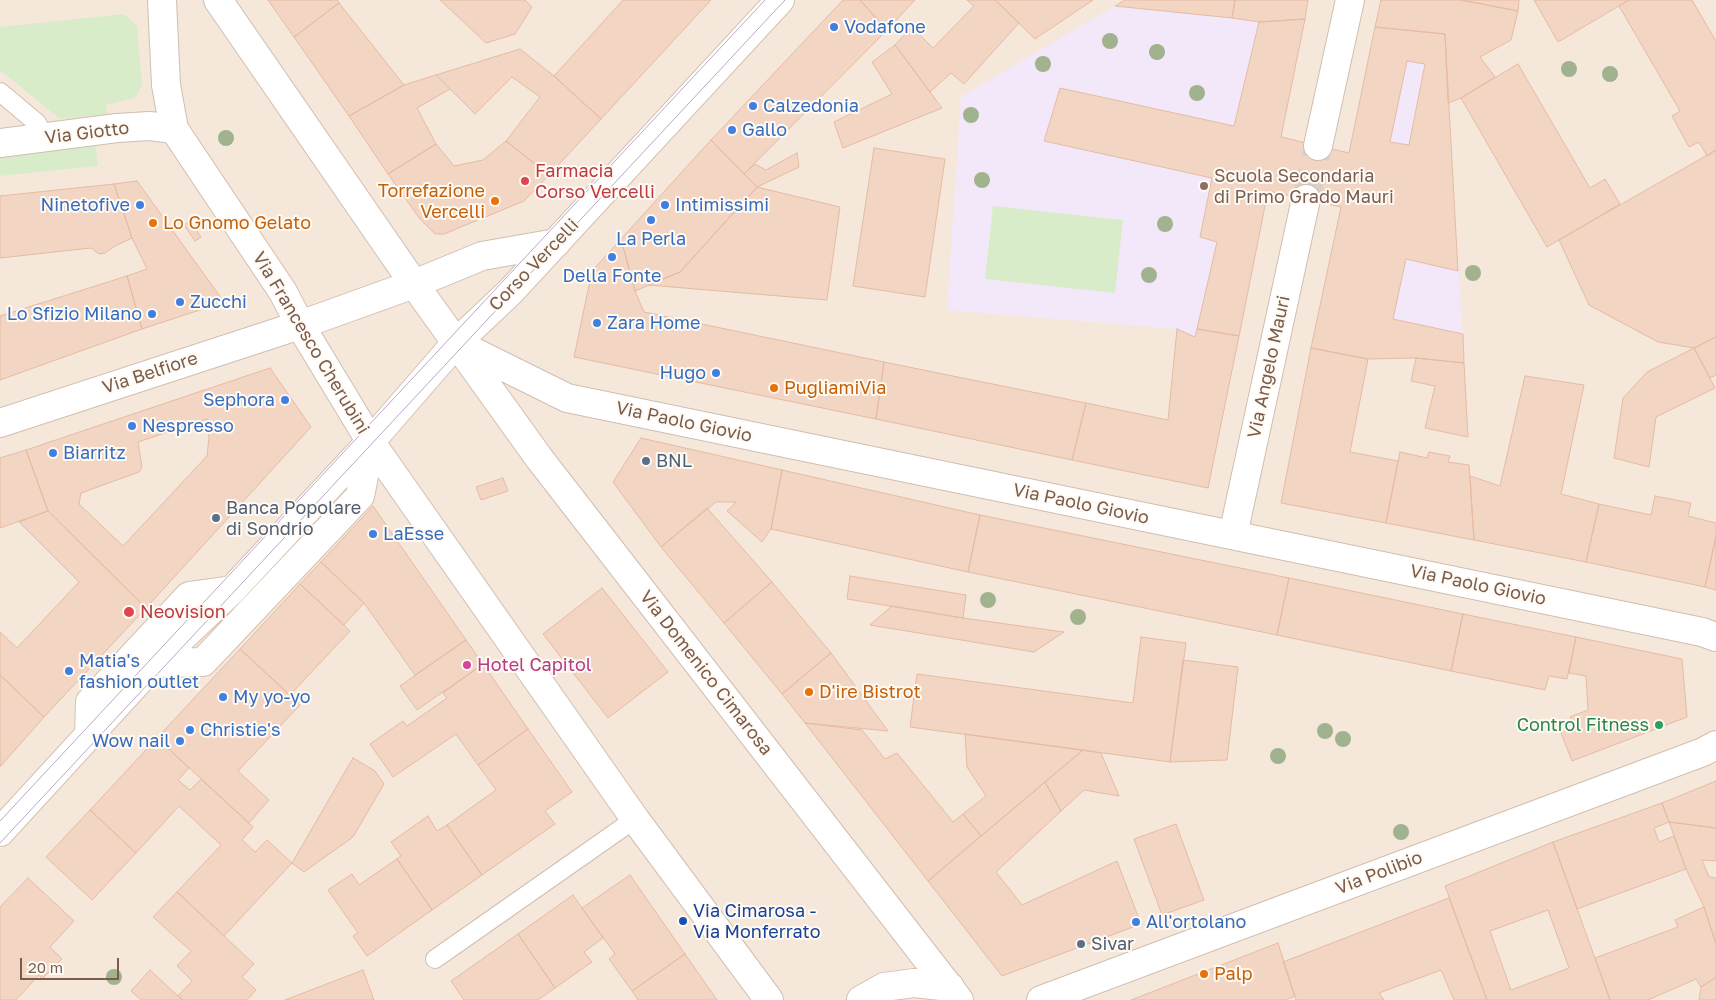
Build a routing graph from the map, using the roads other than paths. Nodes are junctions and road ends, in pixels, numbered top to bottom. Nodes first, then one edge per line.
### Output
1 (162, 0) edge
2 (218, 0) edge
3 (780, 0) edge
4 (1350, 0) edge
5 (0, 92) edge
6 (174, 129) junction
7 (45, 139) junction
8 (0, 143) edge
9 (1318, 146) tunnel mouth
10 (1306, 199) tunnel mouth
11 (556, 243) junction
12 (414, 284) junction
13 (300, 325) junction
14 (456, 344) junction
15 (0, 423) edge
16 (371, 441) junction
17 (1233, 535) junction
18 (232, 590) junction
19 (1716, 637) edge
20 (155, 663) junction
21 (89, 736) junction
22 (1716, 745) edge
23 (635, 818) junction
24 (0, 832) edge
25 (435, 959) dead end
26 (954, 994) edge
27 (769, 1000) edge
28 (861, 1000) edge
29 (1041, 1000) edge

1 - 6 street, Via Francesco Cherubini
2 - 12 street
3 - 11 street, Corso Vercelli
4 - 9 street
5 - 7 lane
6 - 7 street, Via Giotto
6 - 13 street, Via Francesco Cherubini
7 - 8 street, Via Giotto
10 - 17 street, Via Angelo Mauri
11 - 12 street, Via Belfiore
11 - 14 street, Corso Vercelli
12 - 13 street, Via Belfiore
12 - 14 street
13 - 15 street, Via Belfiore
13 - 16 street, Via Francesco Cherubini
14 - 16 street, Corso Vercelli
14 - 17 street, Via Paolo Giovio
14 - 26 street, Via Domenico Cimarosa
16 - 18 street, Corso Vercelli
16 - 20 street, Corso Vercelli
16 - 23 street
17 - 19 street, Via Paolo Giovio
18 - 20 street, Corso Vercelli
18 - 21 street
20 - 21 street, Corso Vercelli
21 - 24 street, Corso Vercelli
22 - 29 street, Via Polibio
23 - 25 lane
23 - 27 street
26 - 28 street

